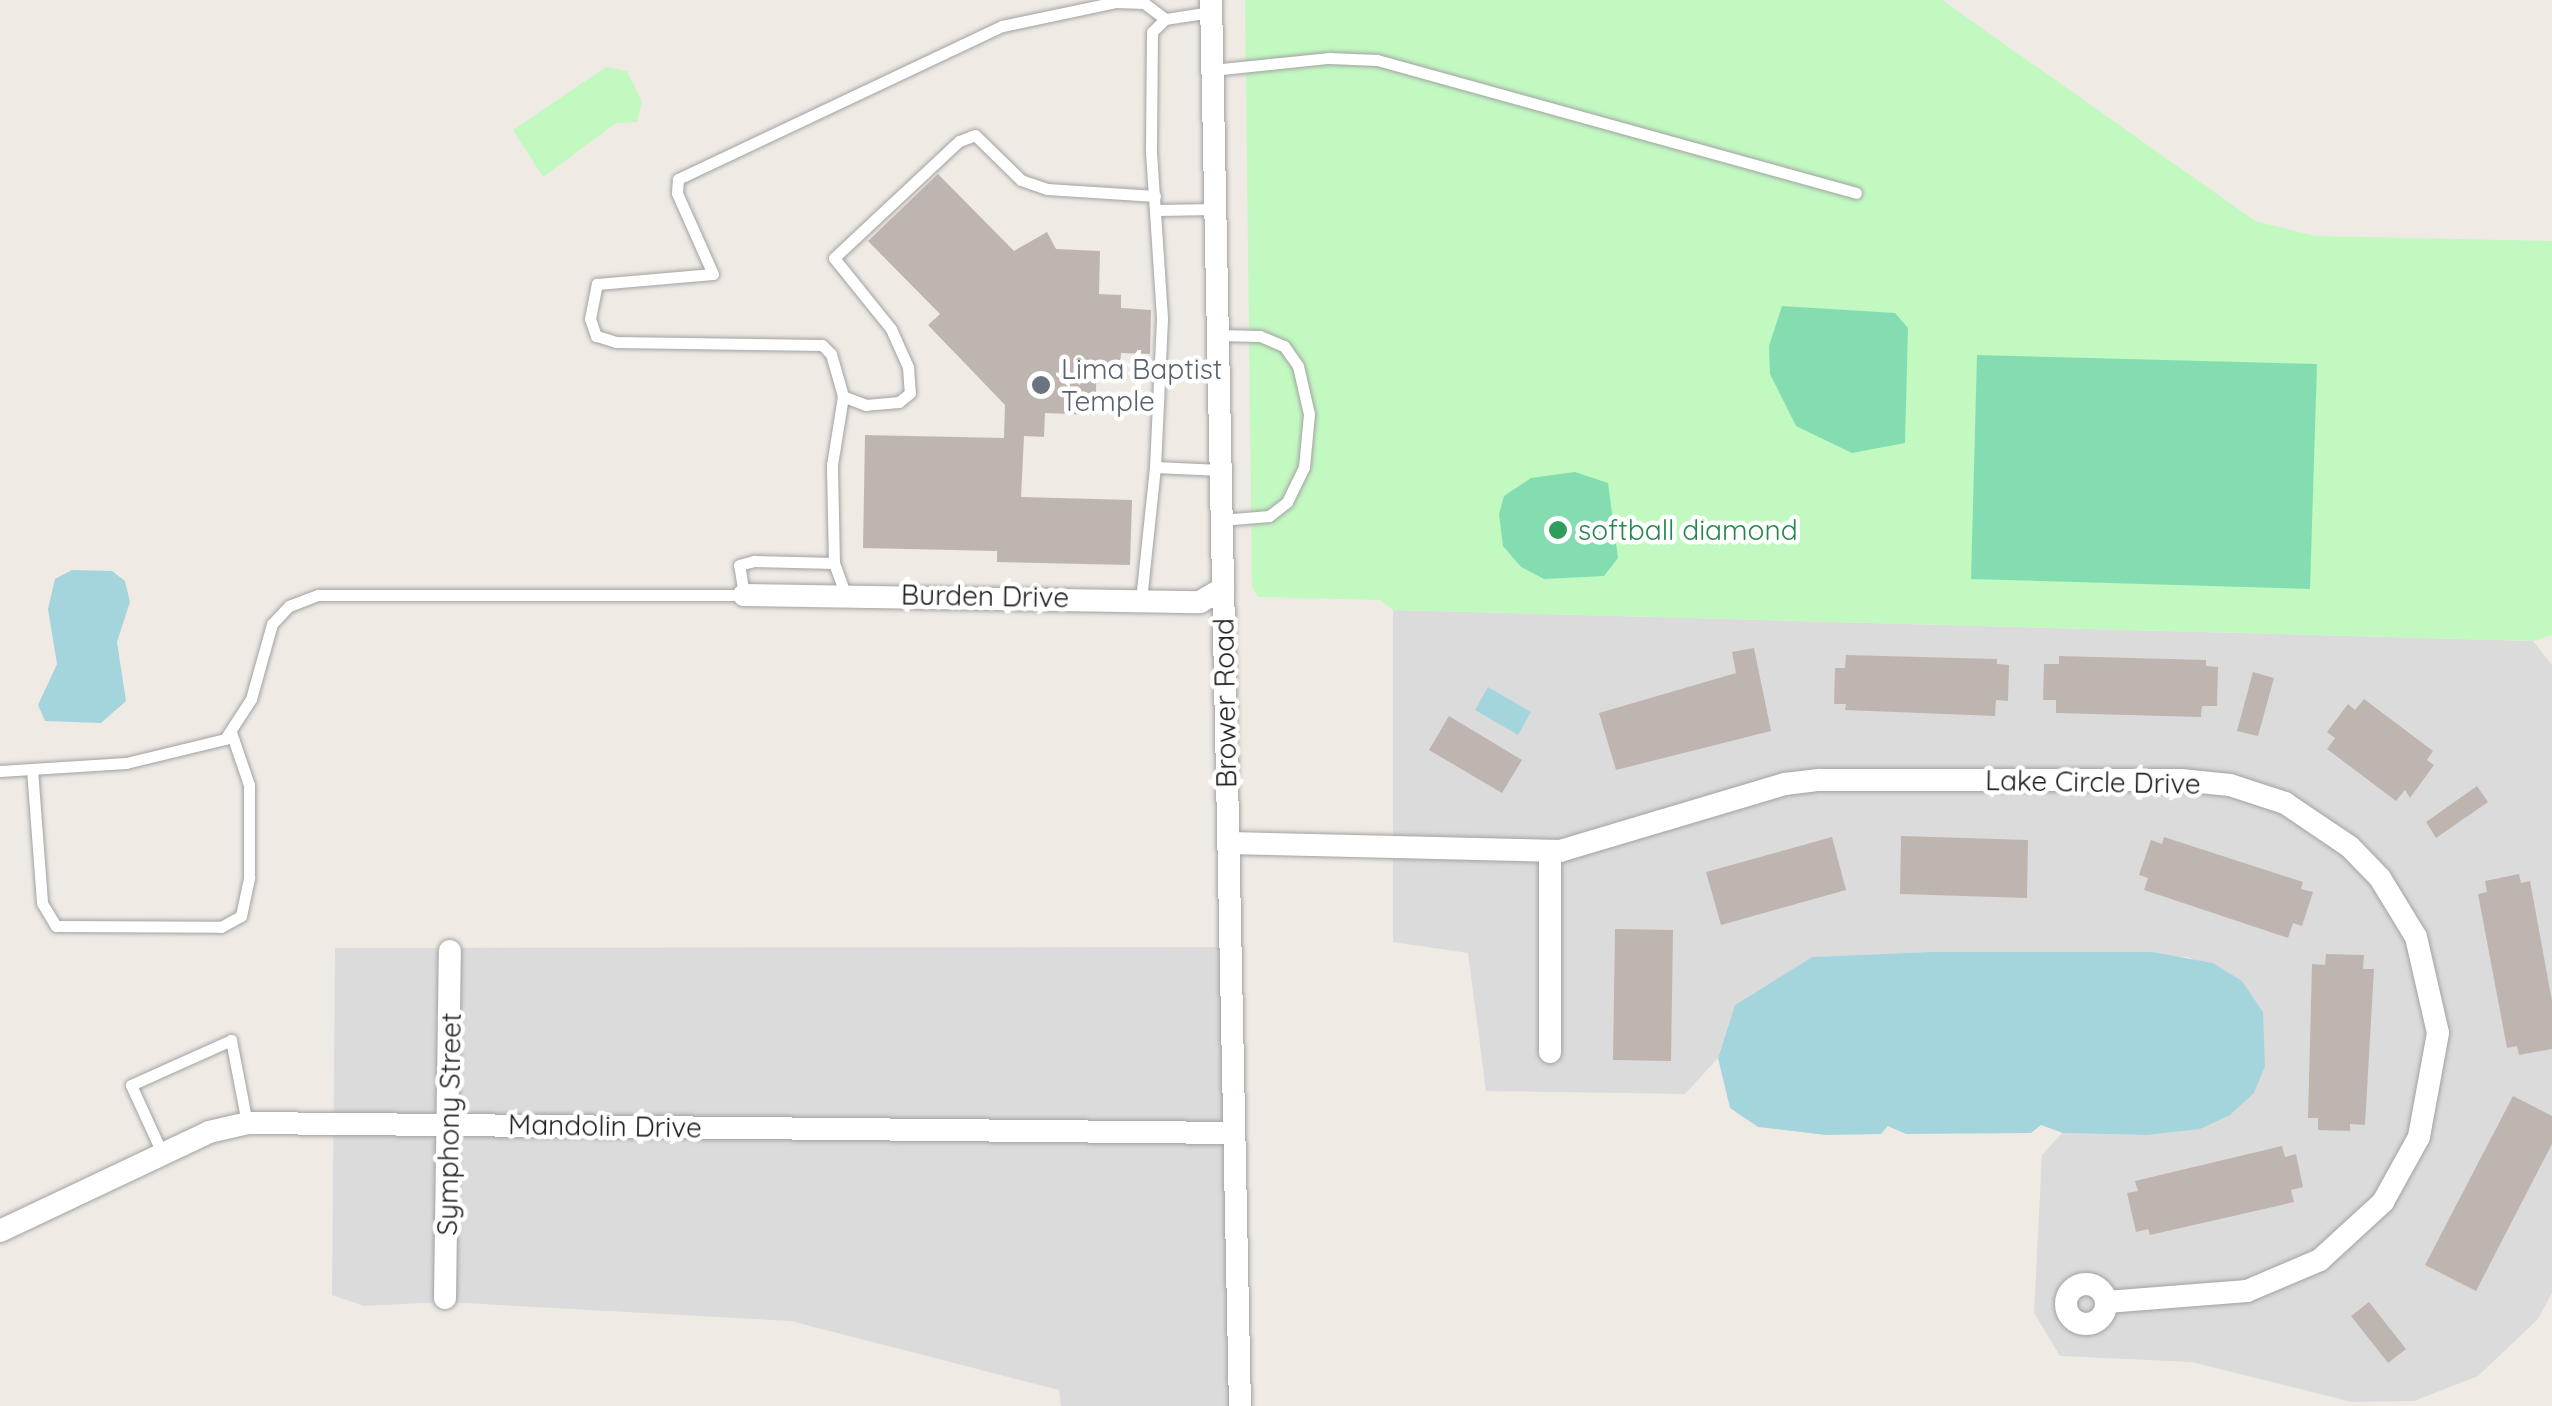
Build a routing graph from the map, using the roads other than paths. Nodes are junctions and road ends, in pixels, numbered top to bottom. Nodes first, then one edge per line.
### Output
1 (1211, 6) edge
2 (1165, 18) junction
3 (1212, 70) junction
4 (1856, 193) dead end
5 (1156, 196) junction
6 (1215, 209) junction
7 (1157, 210) junction
8 (1218, 335) junction
9 (842, 396) junction
10 (1155, 467) junction
11 (1220, 470) junction
12 (1221, 520) junction
13 (834, 563) junction
14 (1223, 588) junction
15 (845, 593) junction
16 (744, 595) junction
17 (1141, 600) junction
18 (231, 732) junction
19 (32, 769) junction
20 (0, 771) edge
21 (1229, 844) junction
22 (1550, 851) junction
23 (450, 951) dead end
24 (1550, 1052) dead end
25 (247, 1123) junction
26 (451, 1124) junction
27 (1234, 1133) junction
28 (162, 1155) junction
29 (0, 1231) edge
30 (445, 1298) dead end
31 (2106, 1302) dead end
32 (1240, 1406) edge

1 - 2 lane
1 - 3 street, Brower Road
2 - 5 lane
2 - 9 lane
3 - 4 lane
3 - 6 street, Brower Road
5 - 7 lane
5 - 9 lane
6 - 7 lane
6 - 8 street, Brower Road
7 - 10 lane
8 - 11 street, Brower Road
8 - 12 lane
9 - 13 lane
10 - 11 lane
10 - 17 lane
11 - 12 street, Brower Road
12 - 14 street, Brower Road
13 - 15 lane
13 - 16 lane
14 - 17 street, Burden Drive
14 - 21 street, Brower Road
15 - 16 street, Burden Drive
15 - 17 street, Burden Drive
16 - 18 lane
18 - 19 lane
18 - 19 lane
19 - 20 lane
21 - 22 street, Lake Circle Drive
21 - 27 street, Brower Road
22 - 24 street
22 - 31 street, Lake Circle Drive
23 - 26 street, Symphony Street
25 - 26 street, Mandolin Drive
25 - 28 street, Mandolin Drive
25 - 28 lane
26 - 27 street, Mandolin Drive
26 - 30 street, Symphony Street
27 - 32 street, Brower Road
28 - 29 street, Mandolin Drive

